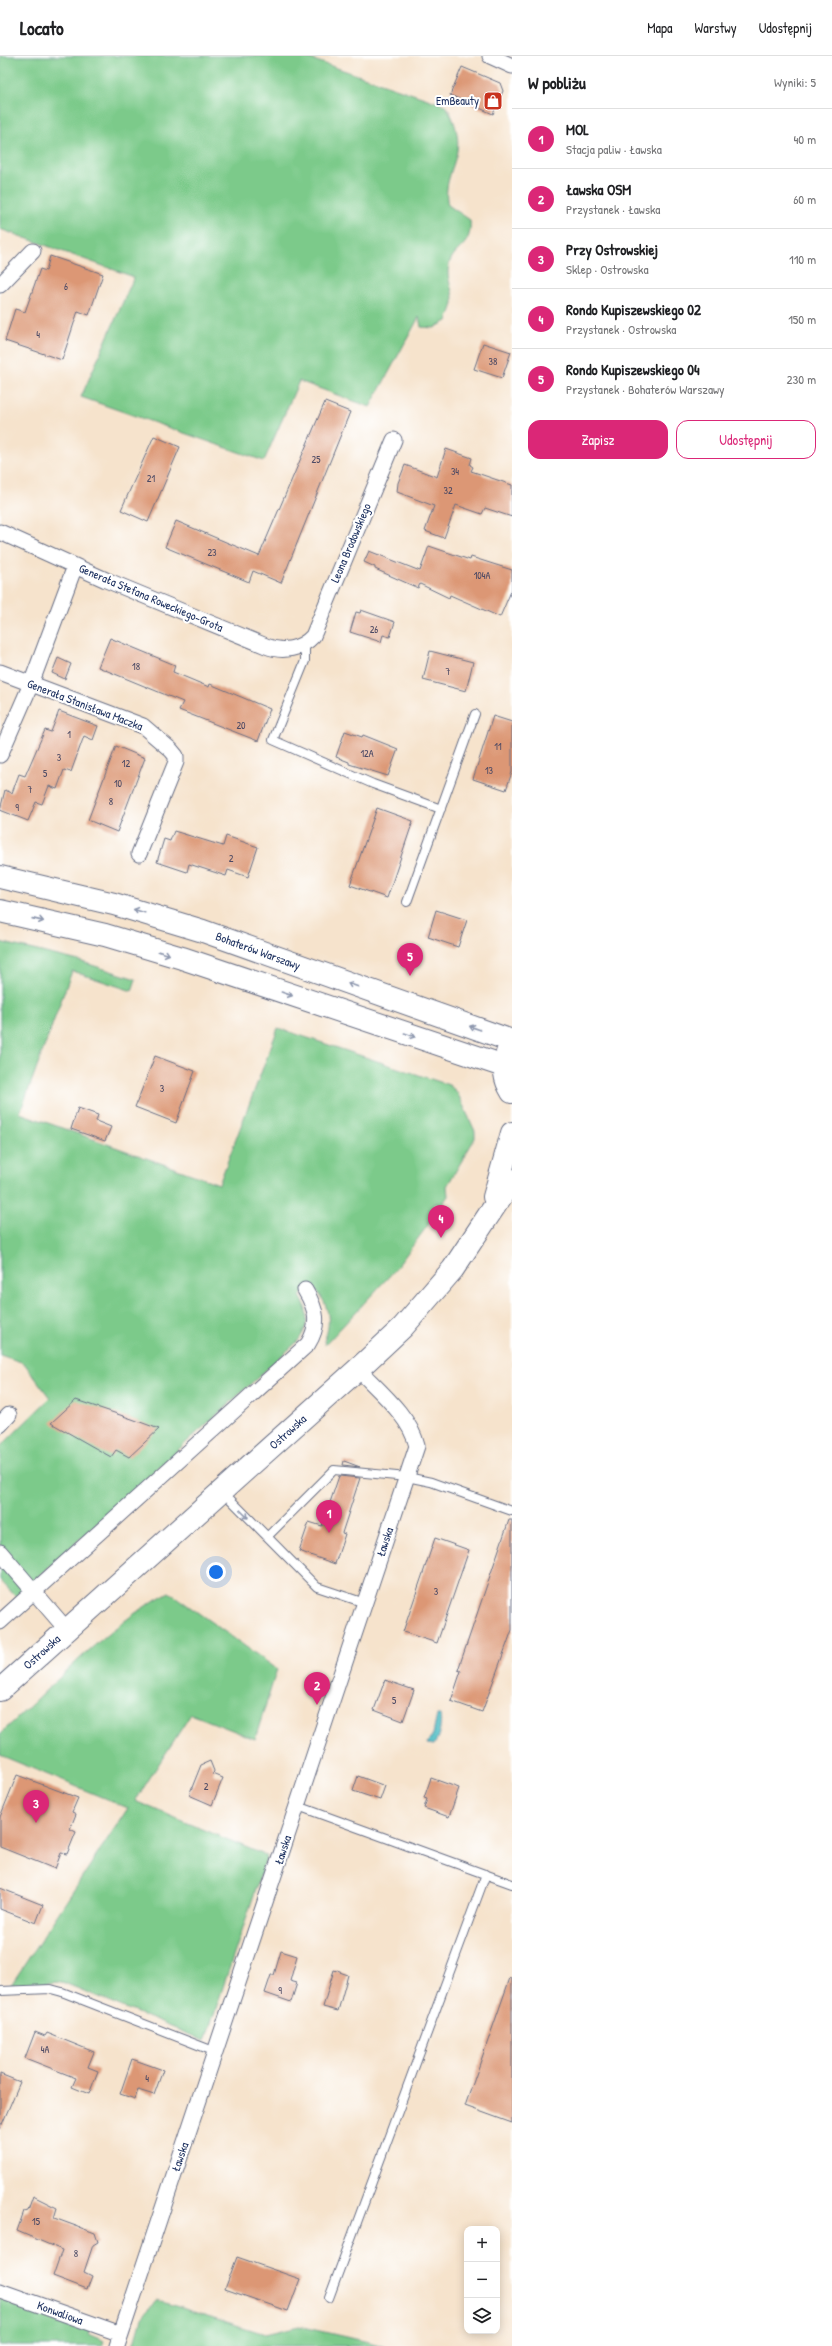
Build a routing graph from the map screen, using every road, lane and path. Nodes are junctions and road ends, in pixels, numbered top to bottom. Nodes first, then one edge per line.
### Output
1 (490, 56) edge
2 (512, 66) edge
3 (33, 251) dead end
4 (0, 285) edge
5 (394, 440) dead end
6 (0, 532) edge
7 (75, 566) junction
8 (305, 644) junction
9 (0, 672) edge
10 (32, 684) junction
11 (475, 714) dead end
12 (0, 755) edge
13 (440, 809) junction
14 (140, 854) dead end
15 (0, 877) edge
16 (407, 902) dead end
17 (0, 911) edge
18 (512, 1042) edge
19 (504, 1066) junction
20 (512, 1092) edge
21 (512, 1133) edge
22 (512, 1180) edge
23 (489, 1214) junction
24 (305, 1290) dead end
25 (358, 1369) junction
26 (407, 1477) junction
27 (222, 1491) junction
28 (512, 1511) edge
29 (268, 1536) junction
30 (0, 1552) edge
31 (34, 1592) junction
32 (365, 1603) junction
33 (0, 1622) edge
34 (66, 1630) junction
35 (0, 1690) edge
36 (298, 1806) junction
37 (486, 1874) junction
38 (512, 1884) edge
39 (0, 1990) edge
40 (216, 2052) junction
41 (0, 2291) edge
42 (329, 2298) dead end
43 (119, 2340) edge

1 - 2 street
3 - 4 street
5 - 8 street, Leona Brodowskiego
6 - 7 street, Generała Stefana Roweckiego-Grota
7 - 8 street, Generała Stefana Roweckiego-Grota
7 - 10 street
8 - 13 lane
9 - 10 street, Generała Stanisława Maczka
10 - 12 street
10 - 14 street, Generała Stanisława Maczka
11 - 13 lane
13 - 16 lane
18 -> 15 main road, Bohaterów Warszawy
17 -> 19 main road
18 - 19 main road
19 - 20 main road
21 - 23 main road, Ostrowska
22 - 23 main road, Ostrowska
23 - 25 main road, Ostrowska
24 - 31 street
25 - 26 street, Ławska
25 - 27 main road, Ostrowska
26 - 28 lane
26 - 29 lane
26 - 32 street, Ławska
27 -> 29 lane
27 - 34 main road, Ostrowska
29 - 32 lane
30 - 31 street, Ostrowska
31 - 33 street
31 - 34 street, Ostrowska
32 - 36 street, Ławska
34 - 35 main road, Ostrowska
36 - 37 lane
36 - 40 street, Ławska
37 - 38 lane
37 - 42 lane
39 - 40 lane
40 - 43 street, Ławska
41 - 43 street, Konwaliowa

